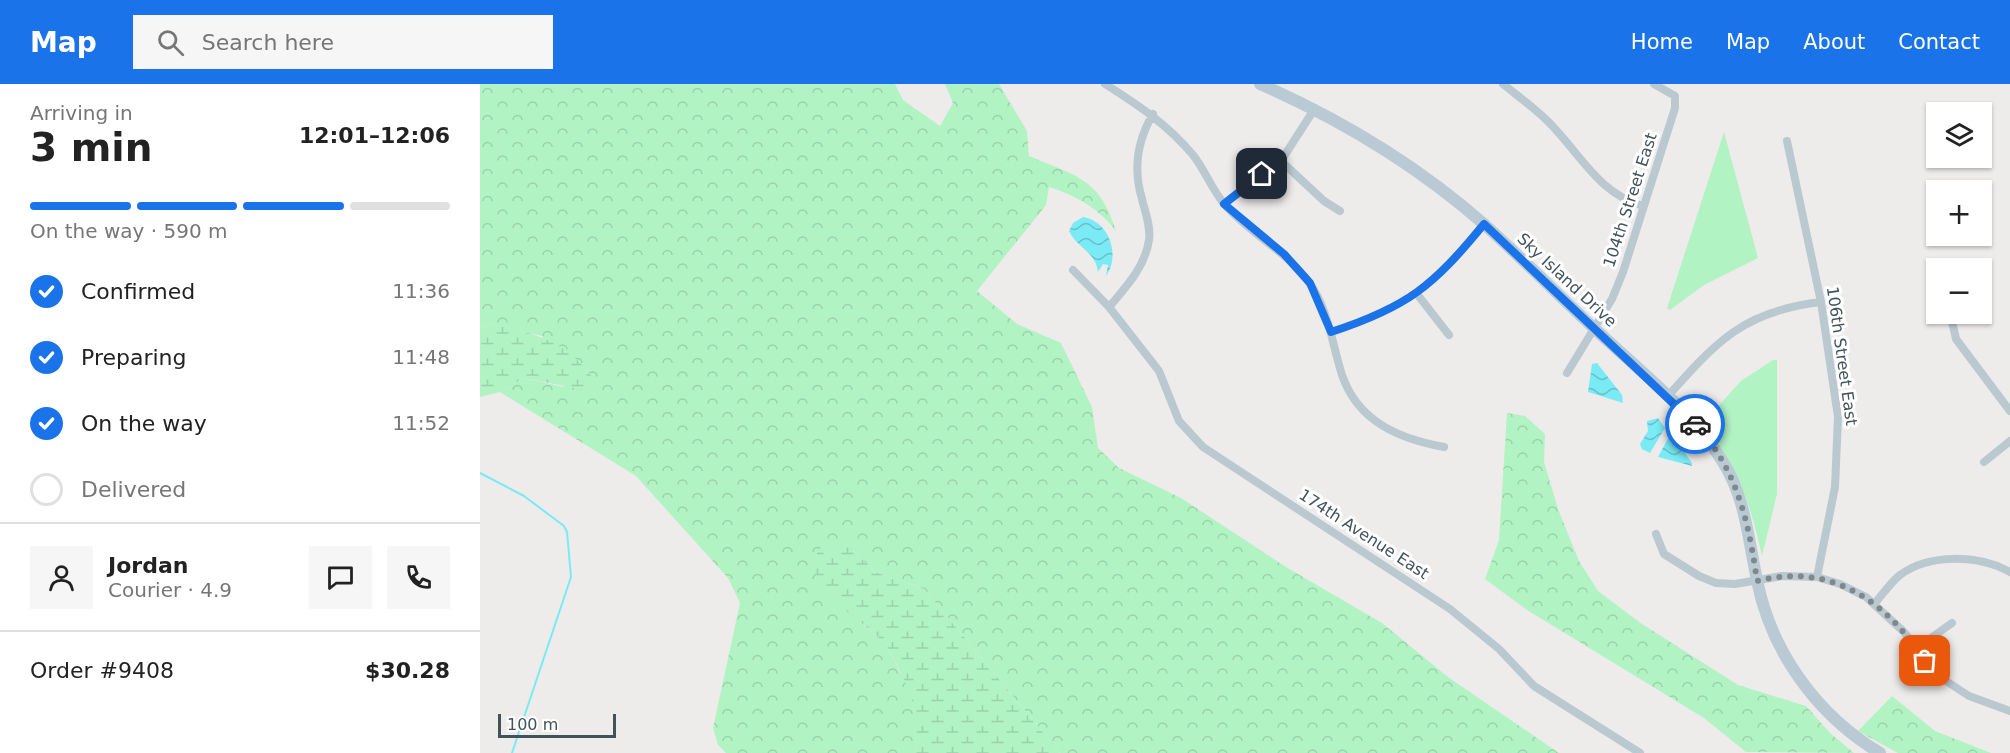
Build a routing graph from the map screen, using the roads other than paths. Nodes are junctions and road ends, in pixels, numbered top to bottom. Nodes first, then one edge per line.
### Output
1 (1105, 84) edge
2 (1260, 84) edge
3 (1503, 84) edge
4 (1654, 84) edge
5 (1315, 108) junction
6 (1153, 114) junction
7 (1787, 141) dead end
8 (1281, 161) junction
9 (1224, 204) junction
10 (1643, 206) junction
11 (1340, 211) dead end
12 (1484, 224) junction
13 (1073, 270) dead end
14 (1417, 294) junction
15 (1821, 302) junction
16 (1109, 307) junction
17 (1953, 324) edge
18 (1594, 328) junction
19 (1331, 332) junction
20 (1449, 335) dead end
21 (1567, 373) dead end
22 (1668, 396) junction
23 (2010, 411) edge
24 (2010, 441) edge
25 (1444, 447) dead end
26 (1984, 462) dead end
27 (1656, 534) dead end
28 (2010, 572) edge
29 (1817, 577) junction
30 (1757, 581) junction
31 (1875, 603) junction
32 (1952, 623) dead end
33 (1917, 648) junction
34 (2010, 711) edge
35 (1640, 753) edge
36 (1880, 753) edge

1 - 6 street
2 - 5 street, Sky Island Drive
3 - 10 street
4 - 10 street, 104th Street East
5 - 8 street
5 - 12 street, Sky Island Drive
6 - 9 street
6 - 16 street
7 - 15 street, 106th Street East
8 - 9 street
8 - 11 street
9 - 19 street
10 - 18 street, 104th Street East
12 - 14 street
12 - 18 street, Sky Island Drive
13 - 16 street, 174th Avenue East
14 - 19 street
14 - 20 street
15 - 22 street
15 - 29 street, 106th Street East
16 - 35 street, 174th Avenue East
17 - 23 street
18 - 21 street, 104th Street East
18 - 22 street, Sky Island Drive
19 - 25 street
22 - 30 street, Sky Island Drive
24 - 26 street
27 - 30 street
28 - 31 street
29 - 30 street
29 - 31 street
30 - 36 street, Sky Island Drive
31 - 33 street
32 - 33 street
33 - 34 street

